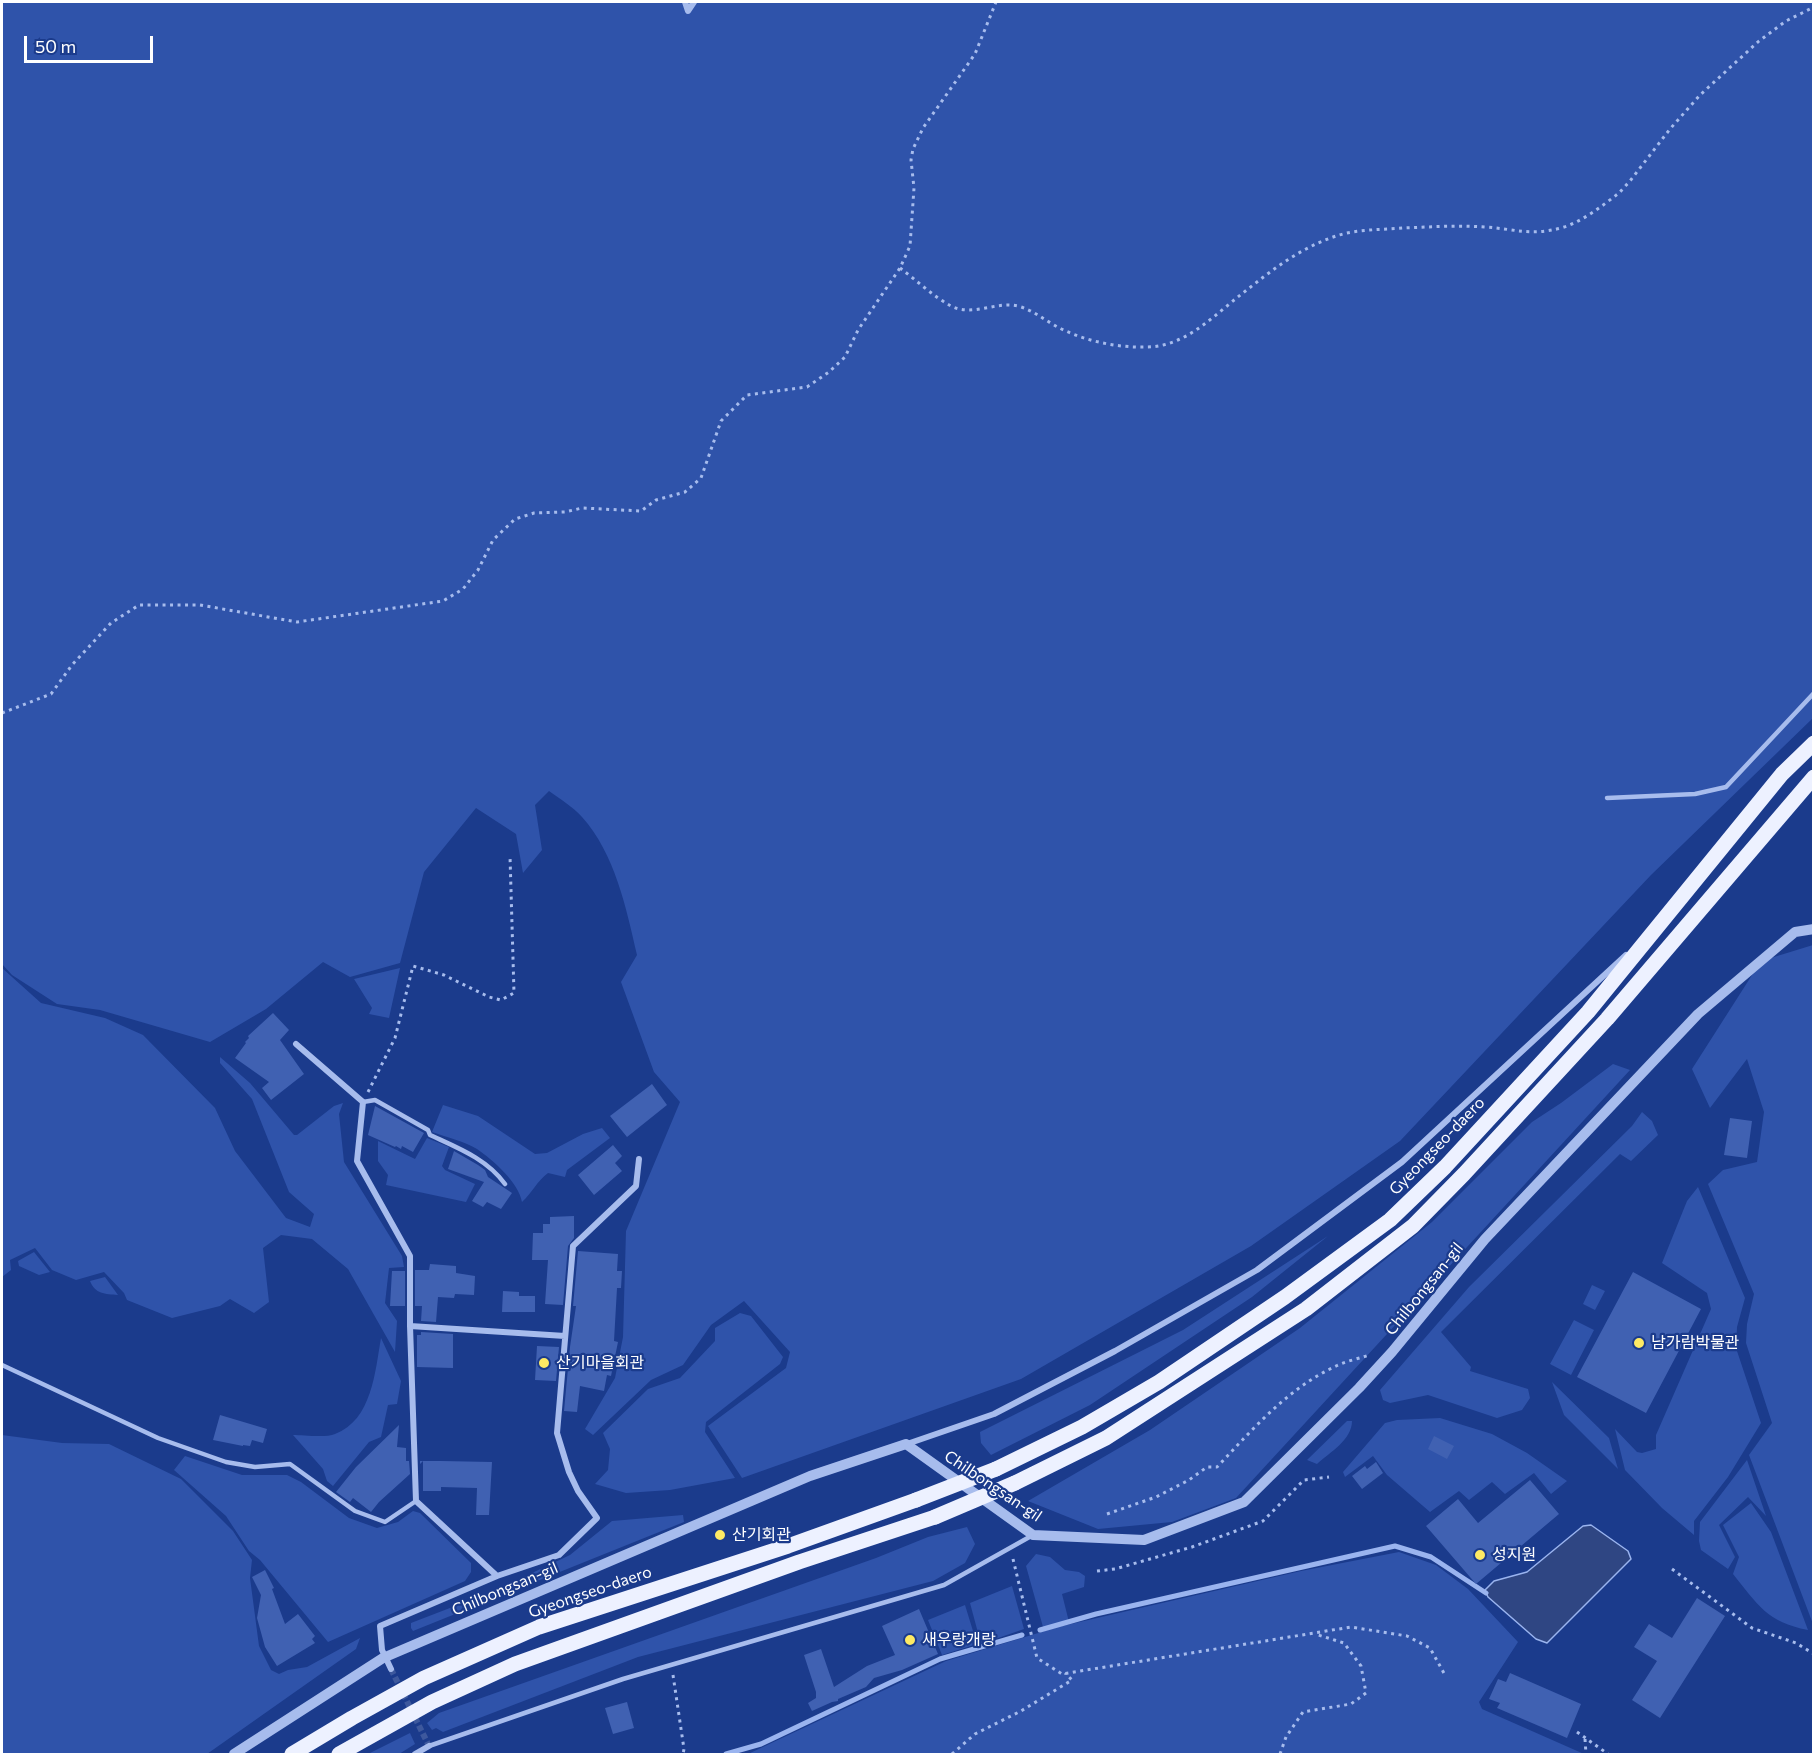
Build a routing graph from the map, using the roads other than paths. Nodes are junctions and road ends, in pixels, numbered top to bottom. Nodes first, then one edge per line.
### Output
1 (685, 2) edge
2 (694, 2) edge
3 (1814, 693) edge
4 (1814, 743) edge
5 (1814, 777) edge
6 (1607, 798) dead end
7 (1659, 924) junction
8 (1814, 928) edge
9 (296, 1044) dead end
10 (363, 1102) junction
11 (639, 1159) dead end
12 (505, 1184) dead end
13 (410, 1326) junction
14 (566, 1336) junction
15 (2, 1365) edge
16 (906, 1444) junction
17 (416, 1501) junction
18 (1033, 1535) junction
19 (497, 1576) junction
20 (385, 1657) junction
21 (391, 1669) tunnel mouth
22 (429, 1746) joint
23 (234, 1755) edge
24 (292, 1755) edge
25 (339, 1755) edge
26 (415, 1755) edge

1 - 2 street
3 - 6 lane
4 - 7 main road, Gyeongseo-daero
5 - 25 main road, bridge
7 - 16 street
7 - 24 main road, Gyeongseo-daero, bridge
8 - 18 street, Chilbongsan-gil
9 - 10 street
10 - 12 lane
10 - 13 street
11 - 14 street
13 - 14 street
13 - 17 street
14 - 19 street
15 - 17 lane
16 - 18 street, Chilbongsan-gil
16 - 20 street, Chilbongsan-gil
17 - 19 street
18 - 22 lane
19 - 20 street
20 - 21 street
20 - 23 street, Chilbongsan-gil
22 - 26 street

